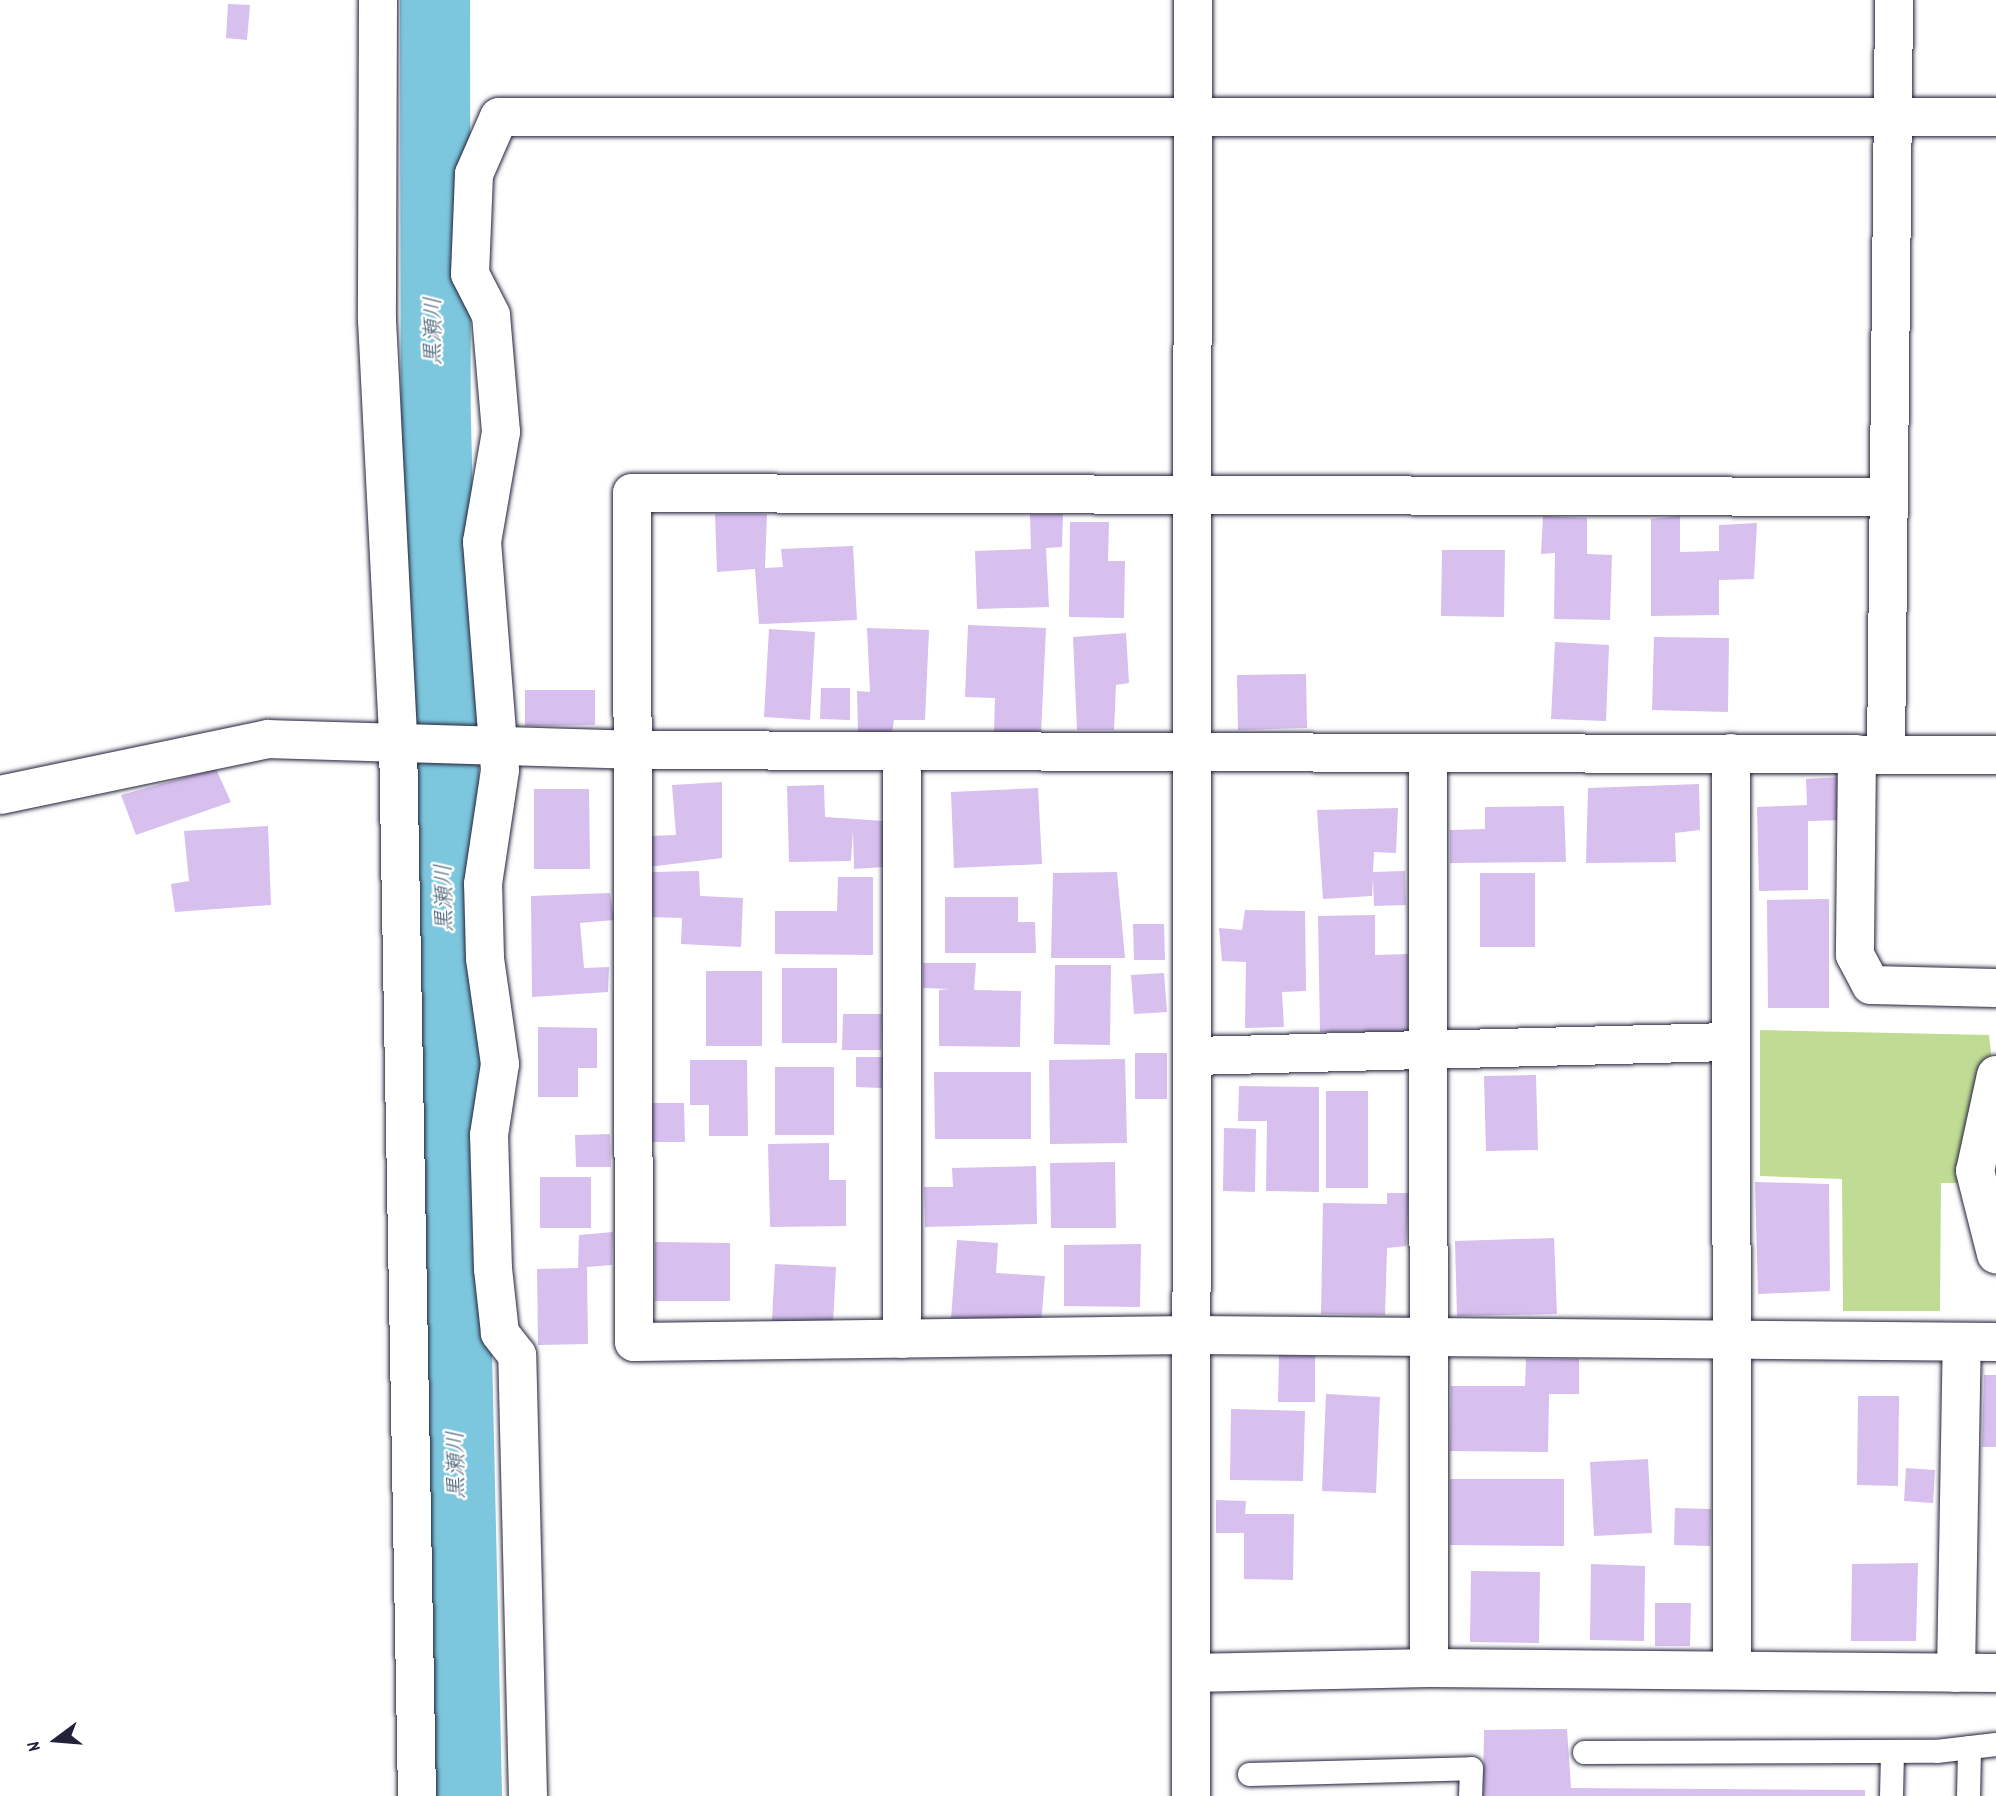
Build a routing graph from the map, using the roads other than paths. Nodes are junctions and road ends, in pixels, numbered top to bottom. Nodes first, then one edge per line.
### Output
1 (378, 0) edge
2 (1193, 0) edge
3 (1894, 0) edge
4 (1192, 114) junction
5 (1996, 117) edge
6 (1893, 119) junction
7 (1190, 491) junction
8 (1888, 498) junction
9 (398, 740) junction
10 (489, 745) junction
11 (630, 750) junction
12 (902, 752) junction
13 (1731, 753) junction
14 (1428, 754) junction
15 (1872, 754) junction
16 (1194, 755) junction
17 (1996, 755) edge
18 (0, 795) edge
19 (1996, 988) edge
20 (1730, 1042) junction
21 (1425, 1050) junction
22 (1194, 1056) junction
23 (1996, 1075) edge
24 (1996, 1254) edge
25 (1194, 1335) junction
26 (1430, 1336) junction
27 (1728, 1338) junction
28 (902, 1339) junction
29 (1979, 1342) edge
30 (1429, 1668) junction
31 (1732, 1670) junction
32 (1191, 1673) junction
33 (1956, 1673) junction
34 (1996, 1673) edge
35 (1996, 1744) edge
36 (1969, 1747) junction
37 (1584, 1752) dead end
38 (1892, 1752) junction
39 (1249, 1774) dead end
40 (417, 1796) edge
41 (528, 1796) edge
42 (1191, 1796) edge
43 (1470, 1796) edge
44 (1891, 1796) edge
45 (1968, 1796) edge

1 - 9 street
2 - 4 street
3 - 6 street
4 - 6 street
4 - 7 street
4 - 10 street
5 - 6 street
6 - 8 street
7 - 8 street
7 - 11 street
7 - 16 street
8 - 15 street
9 - 10 street
9 - 18 street
9 - 40 street
10 - 11 street
10 - 41 street
11 - 12 street
11 - 28 street
12 - 16 street
12 - 28 street
13 - 14 street
13 - 15 street
13 - 20 street
14 - 16 street
14 - 21 street
15 - 17 street
15 - 19 street
16 - 22 street
20 - 21 street
20 - 27 street
21 - 22 street
21 - 26 street
22 - 25 street
23 - 24 street
25 - 26 street
25 - 28 street
25 - 32 street
26 - 27 street
26 - 30 street
27 - 29 street
27 - 31 street
29 - 33 street
30 - 31 street
30 - 32 street
31 - 33 street
32 - 42 street
33 - 34 street
35 - 36 lane
36 - 38 lane
36 - 45 lane
37 - 38 lane
38 - 44 lane
39 - 43 lane

